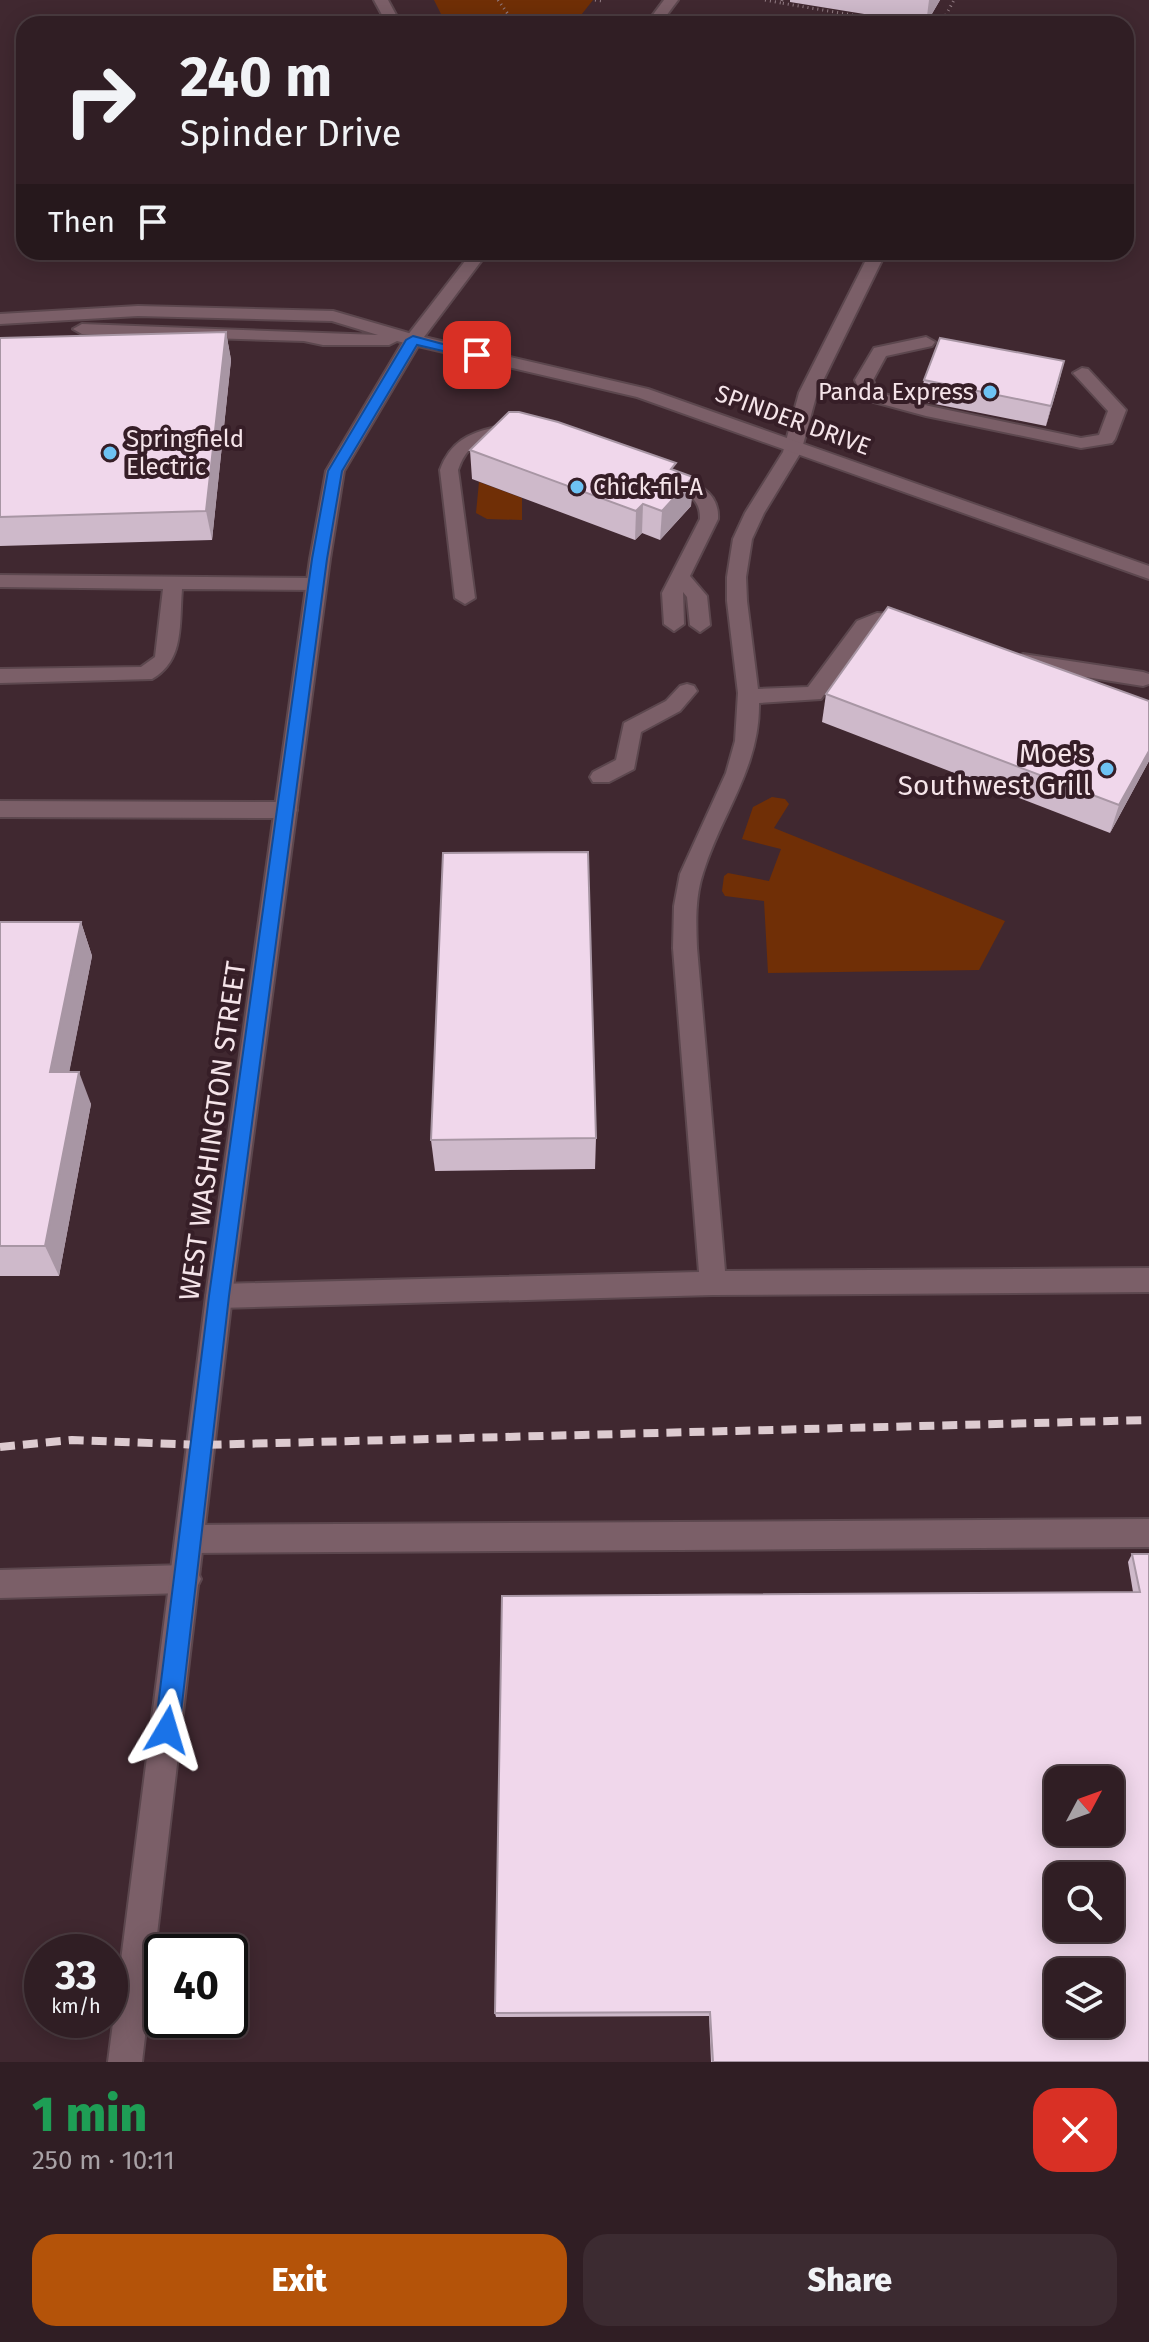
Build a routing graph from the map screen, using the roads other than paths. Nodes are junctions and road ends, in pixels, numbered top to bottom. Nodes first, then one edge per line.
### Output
1 (474, 260) edge
2 (874, 260) edge
3 (0, 319) edge
4 (0, 327) edge
5 (413, 340) junction
6 (926, 342) dead end
7 (1082, 373) dead end
8 (539, 435) edge
9 (794, 449) junction
10 (639, 470) edge
11 (1149, 573) edge
12 (681, 577) junction
13 (0, 581) edge
14 (173, 583) junction
15 (316, 584) junction
16 (465, 598) dead end
17 (674, 624) dead end
18 (700, 625) dead end
19 (927, 629) edge
20 (1002, 656) edge
21 (0, 676) edge
22 (1143, 679) dead end
23 (687, 691) dead end
24 (746, 696) junction
25 (601, 777) dead end
26 (0, 809) edge
27 (286, 810) junction
28 (1149, 1280) edge
29 (713, 1283) junction
30 (219, 1296) junction
31 (1149, 1533) edge
32 (190, 1539) junction
33 (186, 1579) junction
34 (0, 1584) edge
35 (125, 2062) edge

1 - 5 street, WEST WASHINGTON STREET
2 - 9 street
3 - 5 street
4 - 5 street
5 - 9 street, SPINDER DRIVE
5 - 15 street, WEST WASHINGTON STREET
6 - 7 street
8 - 16 street
9 - 11 street, SPINDER DRIVE
9 - 24 street
10 - 12 street
12 - 17 street
12 - 18 street
13 - 14 street
14 - 15 street
14 - 21 street
15 - 27 street, WEST WASHINGTON STREET
19 - 24 street
20 - 22 street
23 - 25 street
24 - 29 street
26 - 27 street
27 - 30 street, WEST WASHINGTON STREET
28 - 29 street
29 - 30 street
30 - 32 street, WEST WASHINGTON STREET
31 - 32 street
32 - 33 street, WEST WASHINGTON STREET
33 - 34 street
33 - 35 street, WEST WASHINGTON STREET

